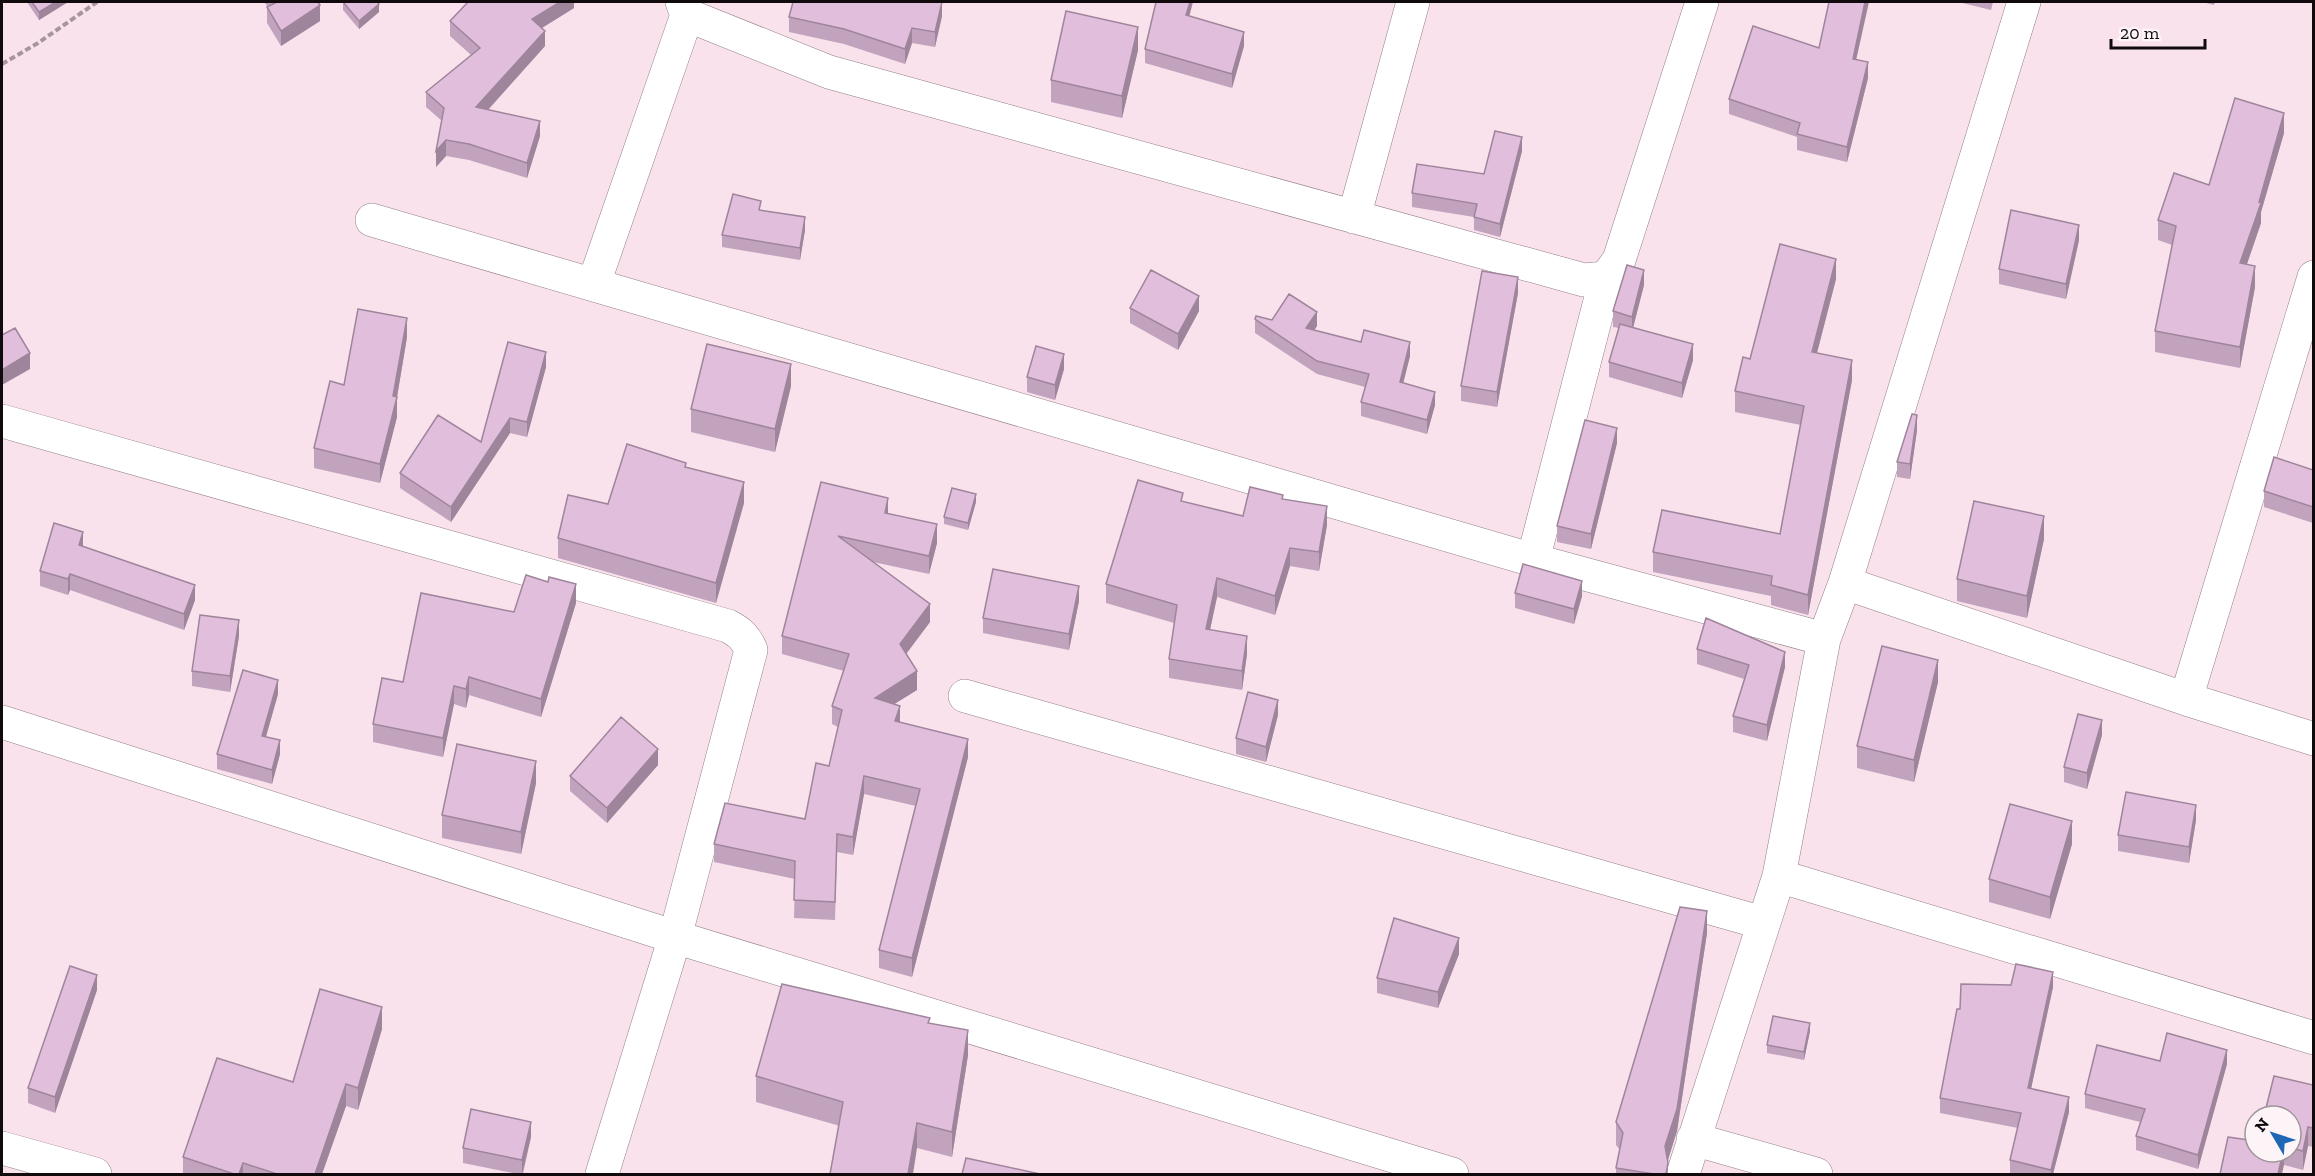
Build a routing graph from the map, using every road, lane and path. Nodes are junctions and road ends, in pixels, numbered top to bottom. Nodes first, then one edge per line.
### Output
1 (98, 2) edge
2 (1413, 2) edge
3 (1702, 2) edge
4 (2024, 2) edge
5 (685, 8) edge
6 (2, 64) edge
7 (1353, 217) junction
8 (372, 220) dead end
9 (1606, 278) junction
10 (2313, 278) edge
11 (594, 283) junction
12 (2, 421) edge
13 (1533, 560) junction
14 (1845, 583) junction
15 (1824, 639) junction
16 (965, 696) dead end
17 (2186, 699) junction
18 (2, 722) edge
19 (2313, 739) edge
20 (1779, 876) junction
21 (1763, 923) junction
22 (675, 937) junction
23 (2313, 1038) edge
24 (1694, 1139) junction
25 (2, 1148) edge
26 (95, 1174) edge
27 (602, 1174) edge
28 (1452, 1174) edge
29 (1683, 1174) edge
30 (1816, 1174) edge

1 - 6 path
2 - 7 street
3 - 9 street
4 - 14 street
5 - 7 street
5 - 11 street
7 - 9 street
8 - 11 street
9 - 13 street
10 - 17 street
11 - 13 street
12 - 22 street
13 - 15 street
14 - 15 street
14 - 17 street
15 - 20 street
16 - 21 street
17 - 19 street
18 - 22 street
20 - 21 street
20 - 23 street
21 - 24 street
22 - 27 street
22 - 28 street
24 - 29 street
24 - 30 street
25 - 26 street

